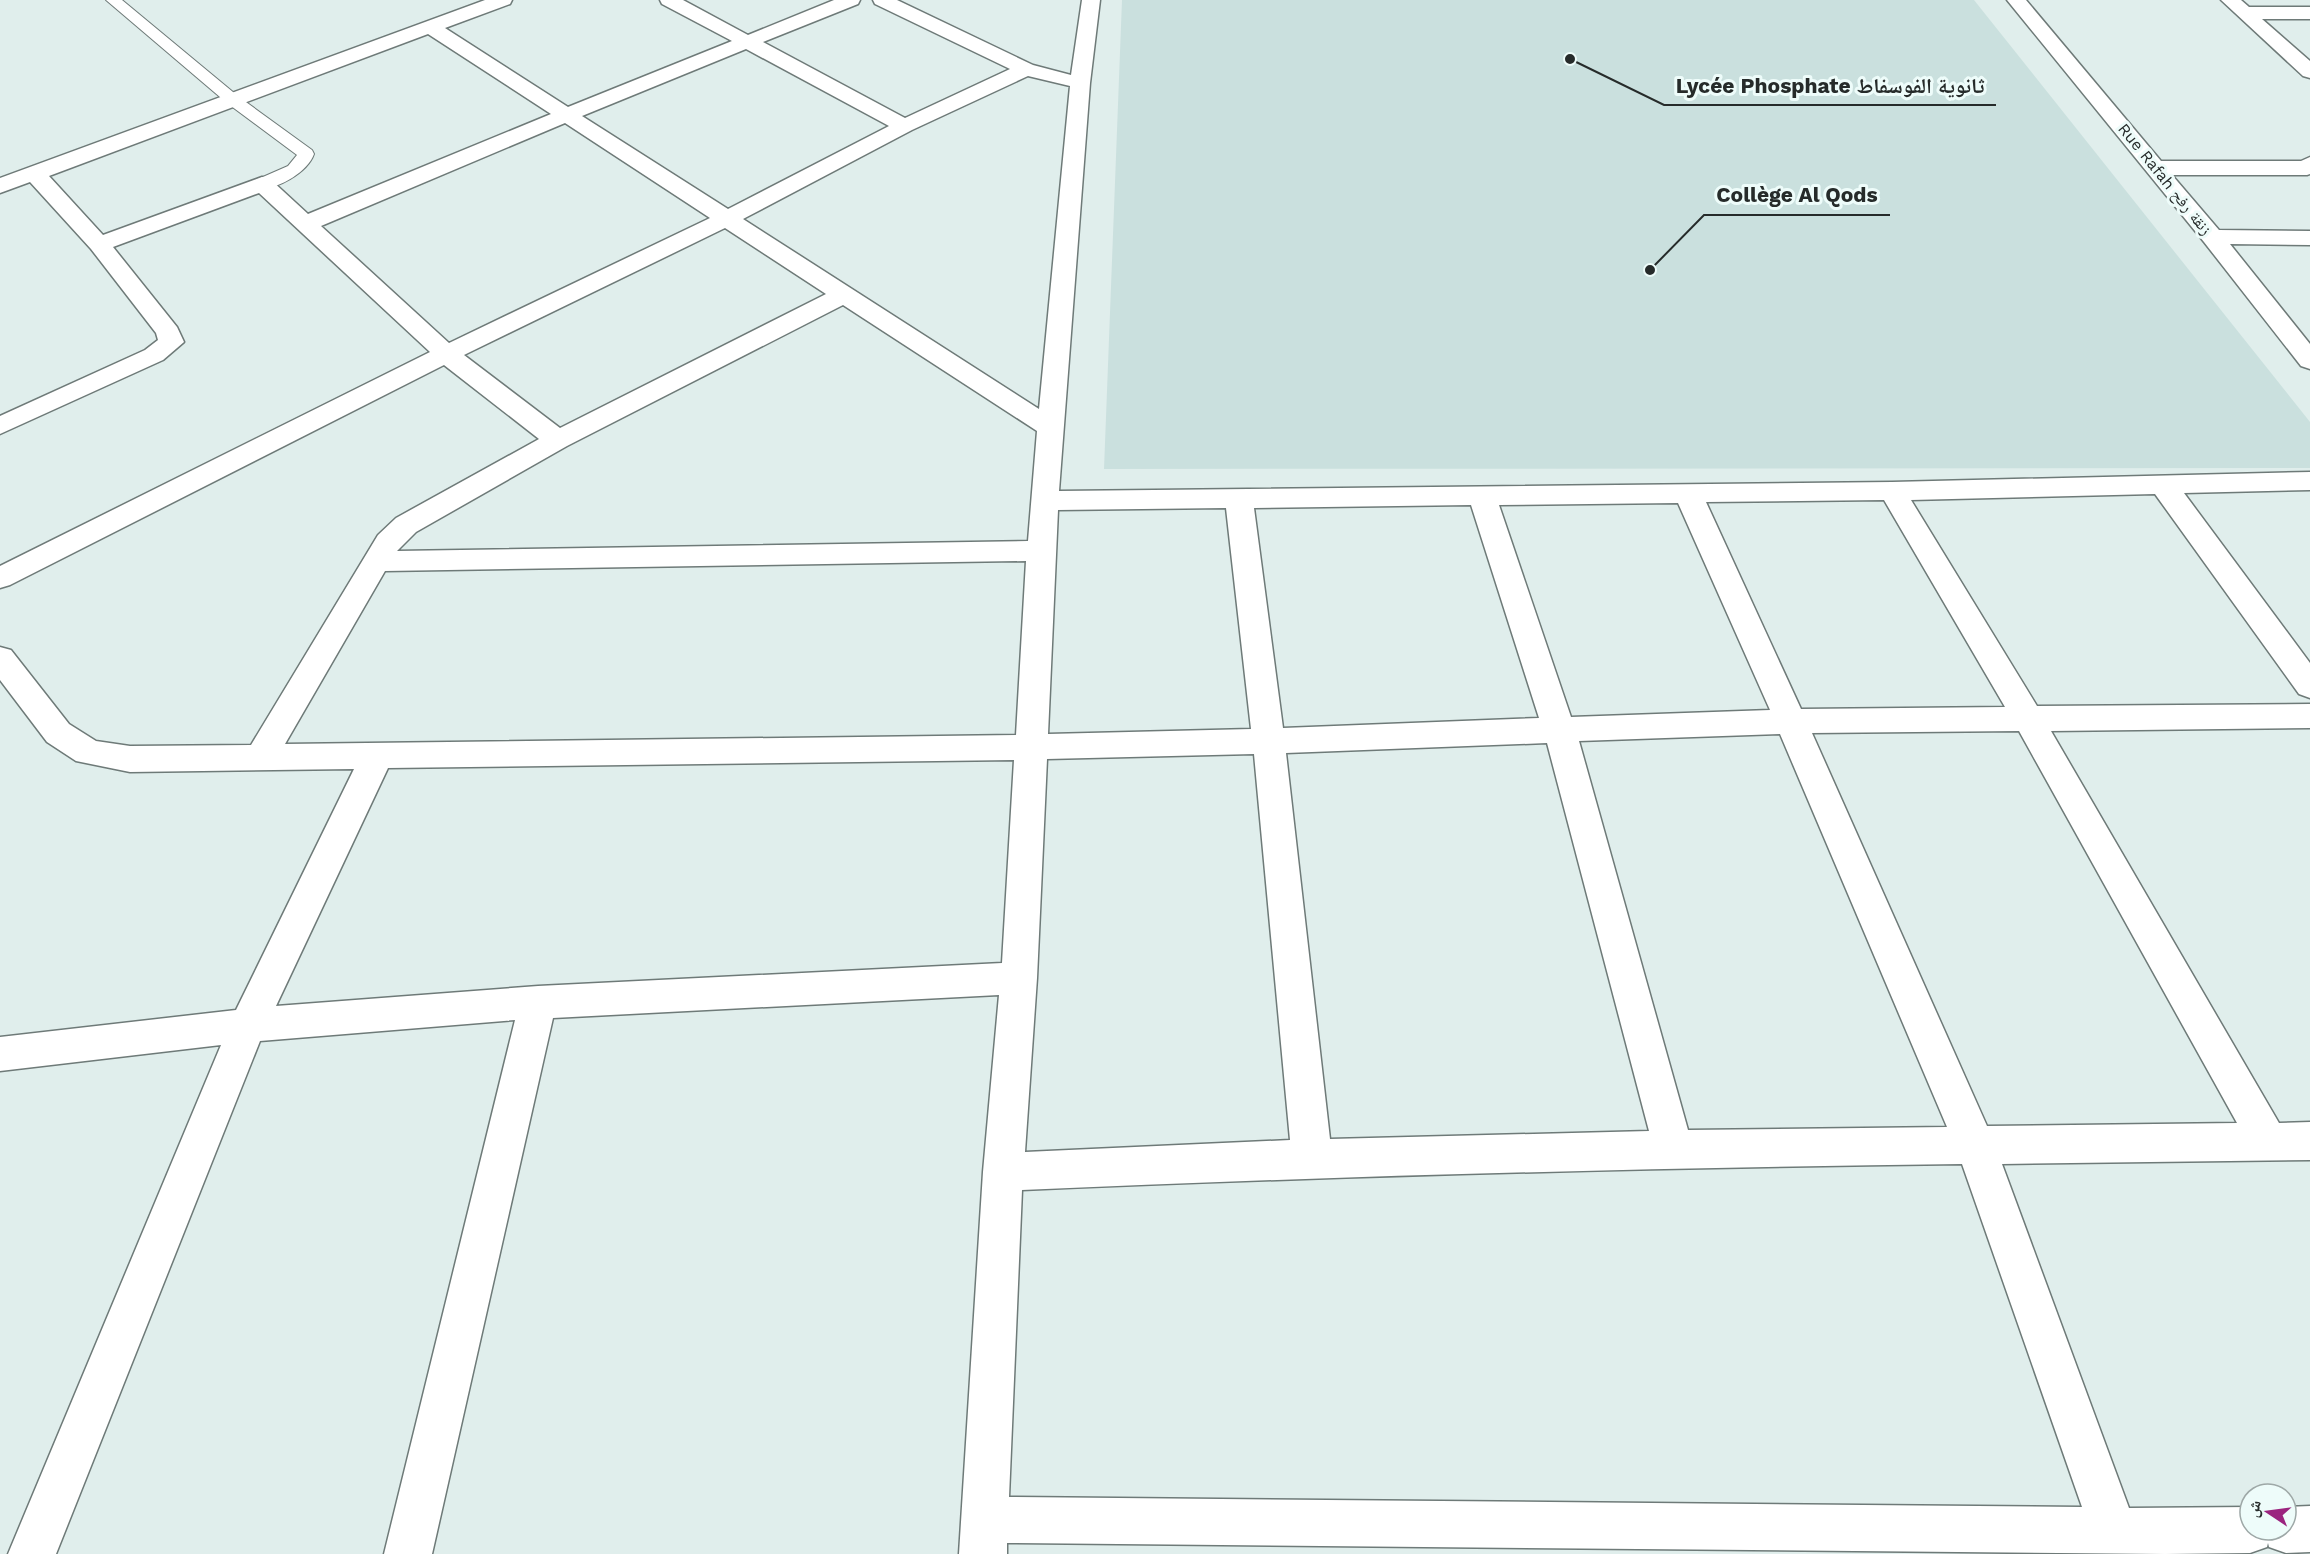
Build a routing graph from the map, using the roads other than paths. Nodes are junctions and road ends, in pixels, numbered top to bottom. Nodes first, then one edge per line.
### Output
1 (112, 0) edge
2 (444, 0) edge
3 (503, 0) edge
4 (669, 0) edge
5 (851, 0) edge
6 (882, 0) edge
7 (1091, 0) edge
8 (2016, 0) edge
9 (2230, 0) edge
10 (465, 13) junction
11 (2246, 13) junction
12 (2310, 13) edge
13 (429, 26) junction
14 (749, 42) junction
15 (1026, 69) junction
16 (2310, 72) edge
17 (1080, 83) junction
18 (233, 100) junction
19 (566, 115) junction
20 (905, 126) junction
21 (2310, 164) edge
22 (2156, 168) junction
23 (34, 174) junction
24 (261, 184) junction
25 (0, 186) edge
26 (726, 219) junction
27 (304, 224) junction
28 (2212, 237) junction
29 (2310, 238) edge
30 (99, 244) junction
31 (843, 295) junction
32 (446, 354) junction
33 (2310, 361) edge
34 (0, 426) edge
35 (1050, 428) junction
36 (558, 440) junction
37 (2310, 480) edge
38 (2164, 486) junction
39 (1892, 491) junction
40 (1688, 494) junction
41 (1482, 496) junction
42 (1239, 499) junction
43 (1044, 501) junction
44 (1043, 550) junction
45 (376, 561) junction
46 (0, 578) edge
47 (0, 658) edge
48 (2310, 686) edge
49 (2310, 716) edge
50 (2027, 717) junction
51 (1791, 721) junction
52 (1559, 729) junction
53 (1269, 741) junction
54 (1033, 747) junction
55 (376, 756) junction
56 (260, 758) junction
57 (1019, 978) junction
58 (538, 1002) junction
59 (248, 1025) junction
60 (0, 1054) edge
61 (2310, 1141) edge
62 (2269, 1142) junction
63 (1976, 1145) junction
64 (1674, 1149) junction
65 (1312, 1158) junction
66 (1003, 1172) junction
67 (2238, 1530) edge
68 (2114, 1531) junction
69 (984, 1537) edge
70 (32, 1554) edge
71 (408, 1554) edge

1 - 18 lane
2 - 10 street
3 - 10 street
4 - 14 street
5 - 14 street
6 - 15 street
7 - 17 street
8 - 22 street, Rue Rafah زنقة رفح
9 - 11 street
10 - 13 street
11 - 12 street
11 - 16 street
13 - 18 street
13 - 19 street
14 - 19 street
14 - 20 street
15 - 17 street
15 - 20 street
17 - 35 street
18 - 23 street
18 - 24 lane
19 - 26 street
19 - 27 street
20 - 26 street
21 - 22 street
22 - 28 street, Rue Rafah زنقة رفح
23 - 25 street
23 - 30 street
24 - 27 street
24 - 30 street
26 - 31 street
26 - 32 street
27 - 32 street
28 - 29 street
28 - 33 street, Rue Rafah زنقة رفح
30 - 34 street
31 - 35 street
31 - 36 street
32 - 36 street
32 - 46 street
35 - 43 street
36 - 45 street
37 - 38 street
38 - 39 street
38 - 48 street
39 - 40 street
39 - 50 street
40 - 41 street
40 - 51 street
41 - 42 street
41 - 52 street
42 - 43 street
42 - 53 street
43 - 44 street
44 - 45 street
44 - 54 street
45 - 56 street
47 - 56 street
49 - 50 street
50 - 51 street
50 - 62 street
51 - 52 street
51 - 63 street
52 - 53 street
52 - 64 street
53 - 54 street
53 - 65 street
54 - 55 street
54 - 57 street
55 - 56 street
55 - 59 street
57 - 58 street
57 - 66 street
58 - 59 street
58 - 71 street
59 - 60 street
59 - 70 street
61 - 62 street
62 - 63 street
63 - 64 street
63 - 68 street
64 - 65 street
65 - 66 street
66 - 69 street
67 - 68 street
68 - 69 street

